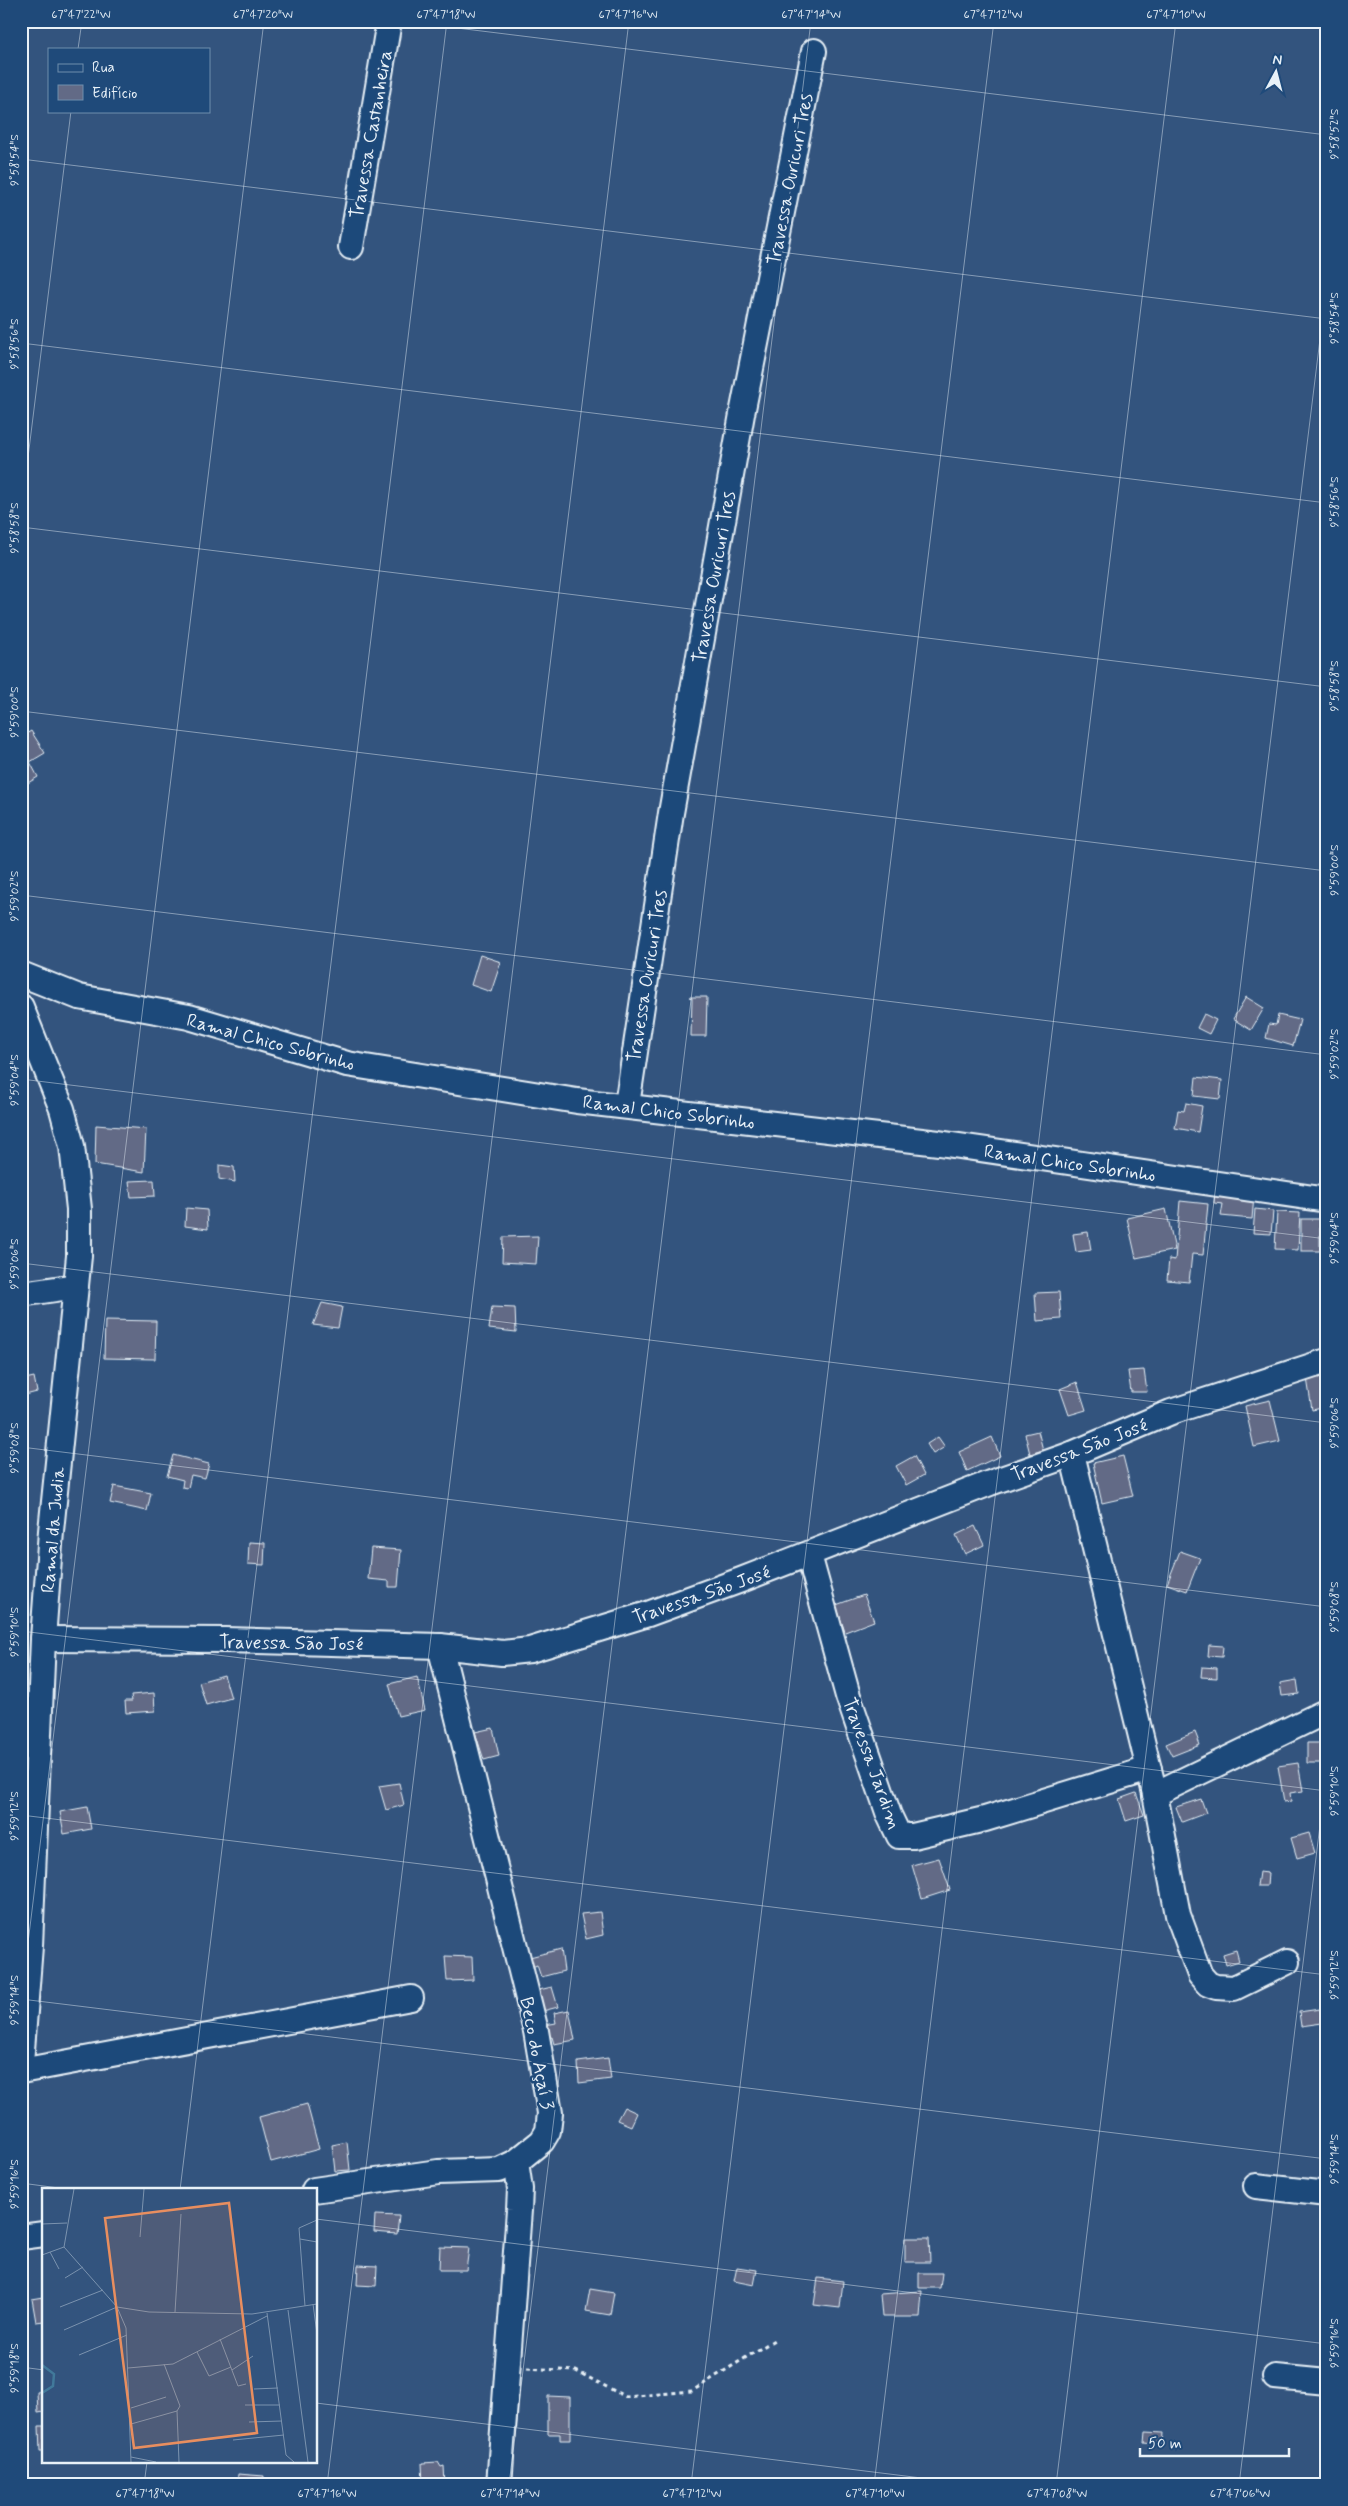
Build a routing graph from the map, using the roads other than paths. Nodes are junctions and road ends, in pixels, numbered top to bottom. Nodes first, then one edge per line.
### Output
1 (389, 21) edge
2 (814, 51) dead end
3 (351, 247) dead end
4 (21, 974) edge
5 (21, 1007) edge
6 (627, 1106) junction
7 (1327, 1200) edge
8 (76, 1286) junction
9 (21, 1294) edge
10 (1327, 1360) edge
11 (1072, 1454) junction
12 (809, 1556) junction
13 (43, 1639) junction
14 (440, 1646) junction
15 (1327, 1710) edge
16 (1149, 1769) junction
17 (1155, 1794) junction
18 (1286, 1962) dead end
19 (411, 1998) dead end
20 (21, 2063) edge
21 (21, 2072) edge
22 (516, 2162) junction
23 (1256, 2186) dead end
24 (318, 2189) edge
25 (1327, 2194) edge
26 (42, 2234) edge
27 (21, 2237) edge
28 (1275, 2377) dead end
29 (1327, 2382) edge
30 (499, 2485) edge

1 - 3 street, Travessa Castanheira
2 - 6 street, Travessa Ouricuri Tres
4 - 6 street, Ramal Chico Sobrinho
5 - 8 street, Ramal da Judia
6 - 7 street, Ramal Chico Sobrinho
8 - 9 street
8 - 13 street, Ramal da Judia
10 - 11 street, Travessa São José
11 - 12 street, Travessa São José
11 - 16 street
12 - 14 street, Travessa São José
12 - 16 street, Travessa Jardim
13 - 14 street, Travessa São José
13 - 20 street, Ramal da Judia
14 - 22 street, Beco do Açaí 3
15 - 17 street
16 - 17 street
17 - 18 street
19 - 21 street
22 - 24 street, Beco do Açaí 3
22 - 30 street
23 - 25 street
26 - 27 street
28 - 29 street

